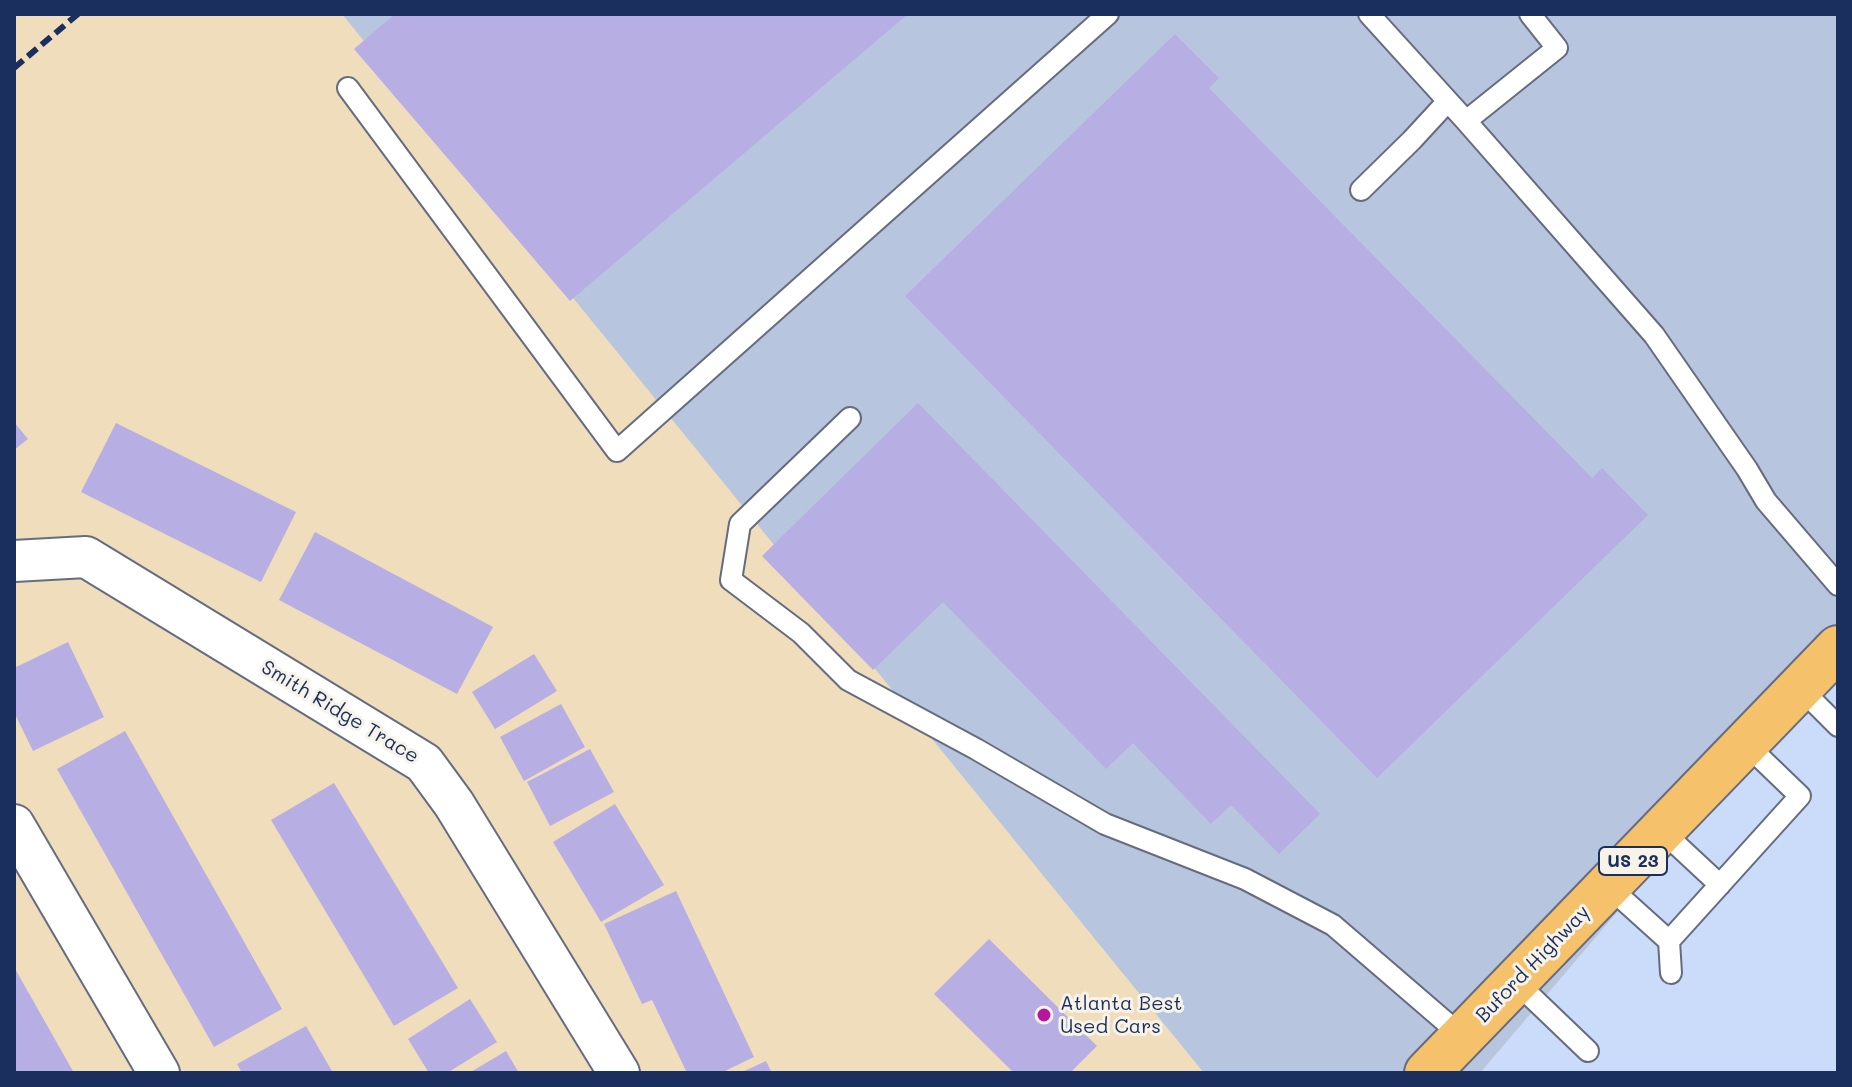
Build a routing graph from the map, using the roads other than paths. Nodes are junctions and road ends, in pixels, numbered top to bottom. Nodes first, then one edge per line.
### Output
1 (1108, 14) edge
2 (1369, 14) edge
3 (1530, 14) edge
4 (348, 88) dead end
5 (1448, 101) junction
6 (1466, 121) junction
7 (1361, 190) dead end
8 (850, 418) dead end
9 (14, 561) edge
10 (1838, 585) edge
11 (1838, 648) edge
12 (1800, 688) junction
13 (1838, 726) edge
14 (1746, 744) junction
15 (14, 825) edge
16 (1662, 831) junction
17 (1720, 885) junction
18 (1608, 886) junction
19 (1669, 941) junction
20 (1671, 973) dead end
21 (1516, 982) junction
22 (1588, 1051) dead end
23 (1450, 1055) edge
24 (159, 1073) edge
25 (619, 1073) edge

1 - 4 lane
2 - 5 lane
3 - 6 lane
5 - 6 lane
5 - 7 lane
6 - 10 lane
8 - 23 lane
9 - 25 street, Smith Ridge Trace
11 - 12 main road, Buford Highway / US 23
12 - 13 lane
12 - 14 main road, Buford Highway / US 23
14 - 16 main road, Buford Highway / US 23
14 - 17 lane
15 - 24 street
16 - 17 lane
16 - 18 main road, Buford Highway / US 23
17 - 19 lane
18 - 19 lane
18 - 21 main road, Buford Highway / US 23
19 - 20 lane
21 - 22 lane
21 - 23 main road, Buford Highway / US 23

